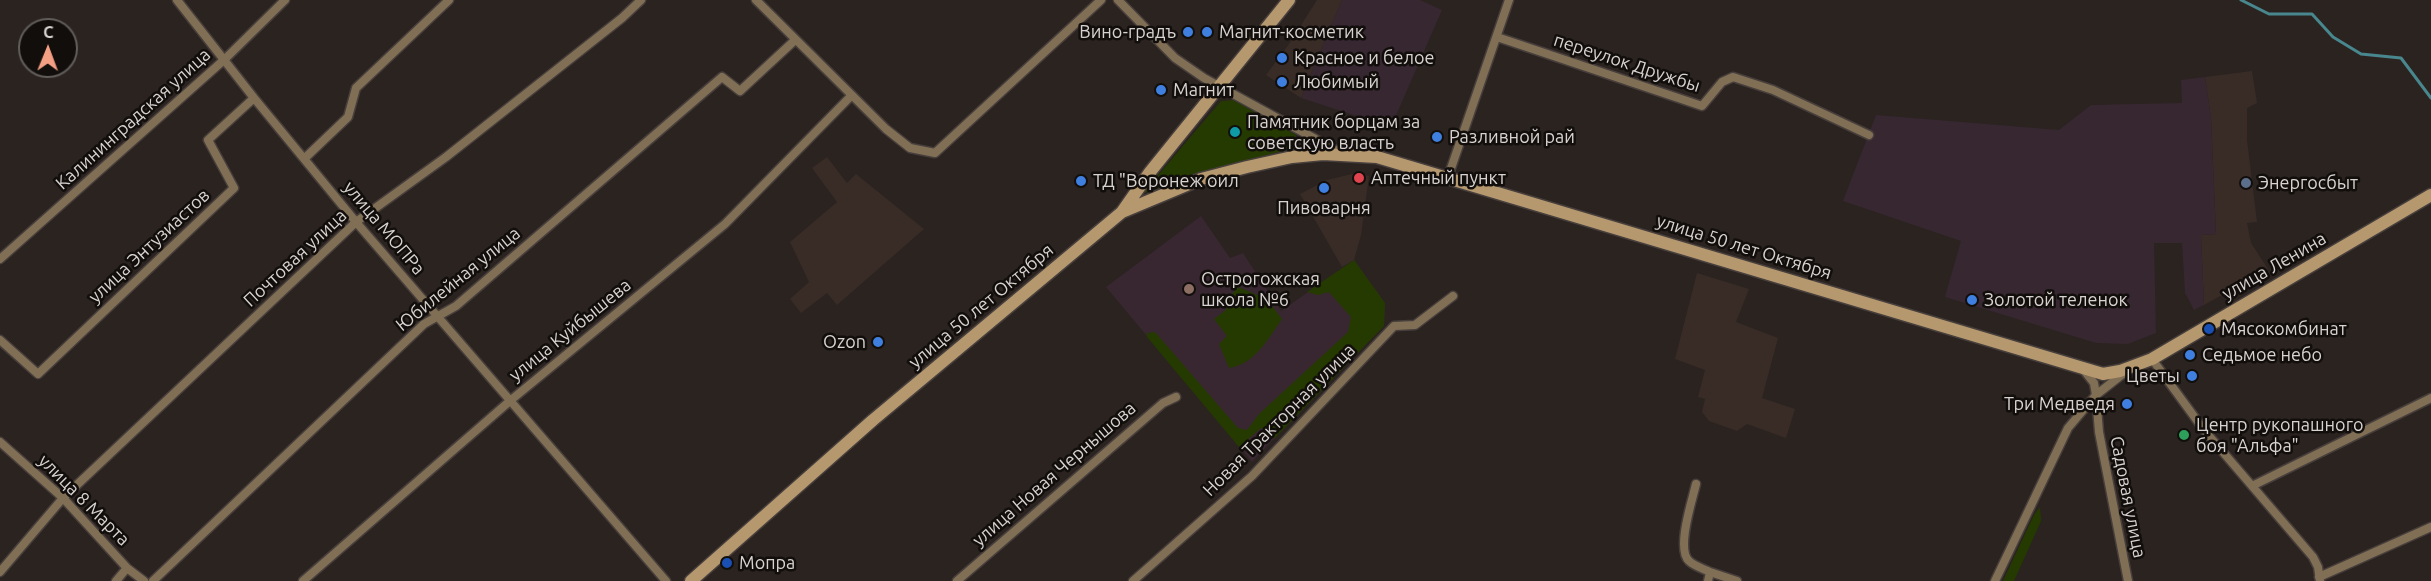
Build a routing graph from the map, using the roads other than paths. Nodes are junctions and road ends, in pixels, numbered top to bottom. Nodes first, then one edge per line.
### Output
1 (177, 0) edge
2 (285, 0) edge
3 (449, 0) edge
4 (641, 0) edge
5 (756, 0) edge
6 (1101, 0) edge
7 (1118, 0) edge
8 (1289, 0) edge
9 (1509, 0) edge
10 (1497, 37) junction
11 (794, 40) junction
12 (225, 59) junction
13 (1220, 85) junction
14 (851, 96) junction
15 (254, 98) junction
16 (1869, 135) dead end
17 (1343, 154) junction
18 (305, 158) junction
19 (1448, 177) junction
20 (2431, 195) edge
21 (1122, 212) junction
22 (356, 222) junction
23 (0, 259) edge
24 (1453, 296) dead end
25 (438, 317) junction
26 (0, 340) edge
27 (2152, 359) junction
28 (2133, 366) junction
29 (2083, 369) junction
30 (2103, 374) junction
31 (2096, 394) junction
32 (1176, 397) dead end
33 (2431, 398) edge
34 (511, 400) junction
35 (0, 442) edge
36 (1696, 484) dead end
37 (2252, 486) junction
38 (63, 498) junction
39 (2431, 527) edge
40 (128, 568) junction
41 (0, 572) edge
42 (1709, 576) edge
43 (2320, 579) edge
44 (116, 581) edge
45 (144, 581) edge
46 (153, 581) edge
47 (303, 581) edge
48 (666, 581) edge
49 (691, 581) edge
50 (957, 581) edge
51 (1133, 581) edge
52 (1737, 581) edge
53 (1995, 581) edge
54 (2128, 581) edge

1 - 12 street, улица МОПРа
2 - 12 street, Калининградская улица
3 - 18 street
4 - 22 street, Почтовая улица
5 - 11 street
6 - 14 street
7 - 13 street, улица 50 лет Октября
8 - 13 main road
9 - 10 street
10 - 16 street, переулок Дружбы
10 - 19 street
11 - 14 street
11 - 25 street, Юбилейная улица
12 - 15 street, улица МОПРа
12 - 23 street, Калининградская улица
13 - 17 street, улица 50 лет Октября
13 - 21 main road
14 - 34 street, улица Куйбышева
15 - 18 street, улица МОПРа
15 - 26 street, улица Энтузиастов
17 - 19 main road, улица 50 лет Октября
17 - 21 main road, улица 50 лет Октября
18 - 22 street, улица МОПРа
19 - 29 main road, улица 50 лет Октября
20 - 27 main road, улица Ленина
21 - 49 main road, улица 50 лет Октября
22 - 25 street, улица МОПРа
22 - 38 street, Почтовая улица
24 - 51 street, Новая Тракторная улица
25 - 34 street, улица МОПРа
25 - 46 street, Юбилейная улица
27 - 28 main road, улица Ленина
27 - 37 street
28 - 30 main road, улица 50 лет Октября
28 - 31 street
29 - 30 main road, улица 50 лет Октября
29 - 31 street
30 - 31 street
31 - 53 street
31 - 54 street, Садовая улица
32 - 50 street, улица Новая Чернышова
33 - 37 street
34 - 47 street, улица Куйбышева
34 - 48 street, улица МОПРа
35 - 38 street, улица 8 Марта
36 - 42 street
37 - 43 street
38 - 40 street, улица 8 Марта
38 - 41 street, Почтовая улица
39 - 43 street
40 - 44 street
40 - 45 street, улица 8 Марта
42 - 52 street

